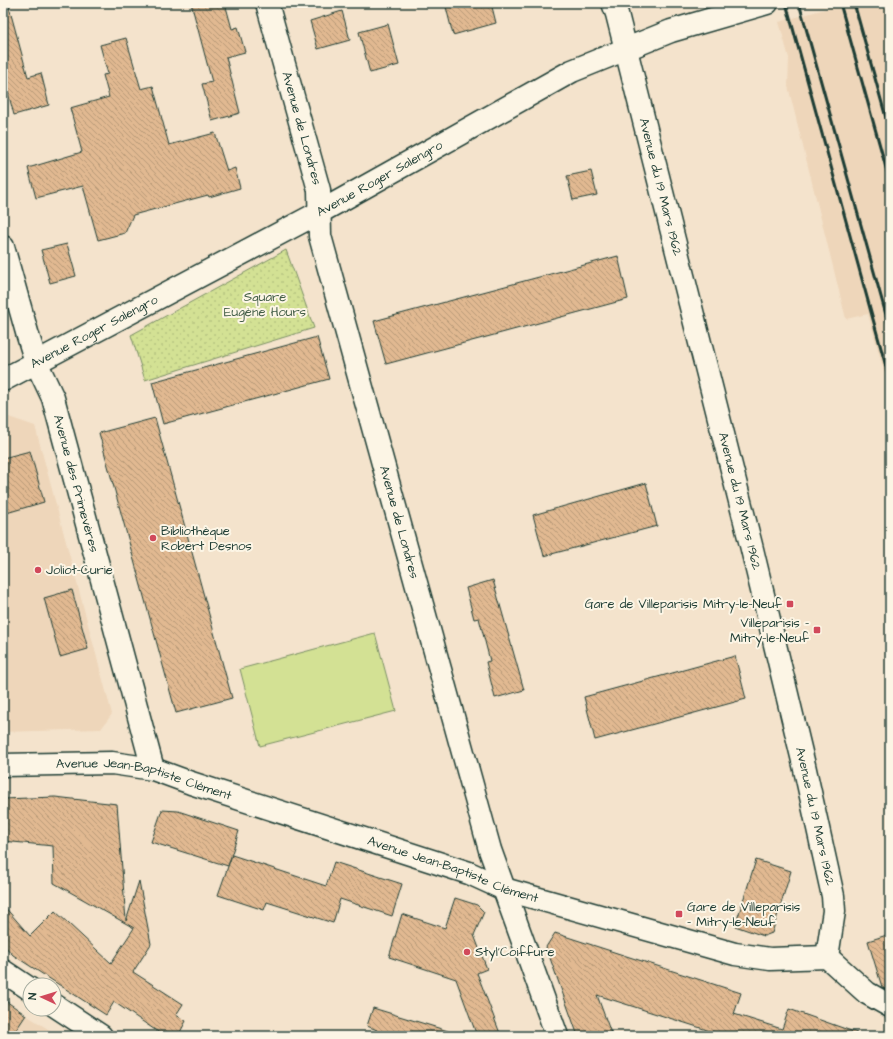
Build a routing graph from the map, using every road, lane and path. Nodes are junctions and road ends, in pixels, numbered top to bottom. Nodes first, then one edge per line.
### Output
1 (267, 3) edge
2 (613, 3) edge
3 (767, 3) edge
4 (626, 49) junction
5 (320, 212) junction
6 (3, 247) edge
7 (36, 362) junction
8 (3, 380) edge
9 (3, 765) edge
10 (153, 769) junction
11 (504, 889) junction
12 (827, 957) junction
13 (3, 971) edge
14 (22, 984) edge
15 (890, 1006) edge
16 (62, 1010) edge
17 (101, 1036) edge
18 (557, 1036) edge

1 - 5 street, Avenue de Londres
2 - 4 street, Avenue du 19 Mars 1962
3 - 4 street, Avenue Roger Salengro
4 - 5 street, Avenue Roger Salengro
4 - 12 street, Avenue du 19 Mars 1962
5 - 7 street, Avenue Roger Salengro
5 - 11 street, Avenue de Londres
6 - 7 street, Avenue des Primevères
7 - 8 street, Avenue Roger Salengro
7 - 10 street, Avenue des Primevères
9 - 10 street, Avenue Jean-Baptiste Clément
10 - 11 street, Avenue Jean-Baptiste Clément
11 - 12 street, Avenue Jean-Baptiste Clément
11 - 18 street, Avenue de Londres
12 - 15 street
13 - 14 street
16 - 17 street

